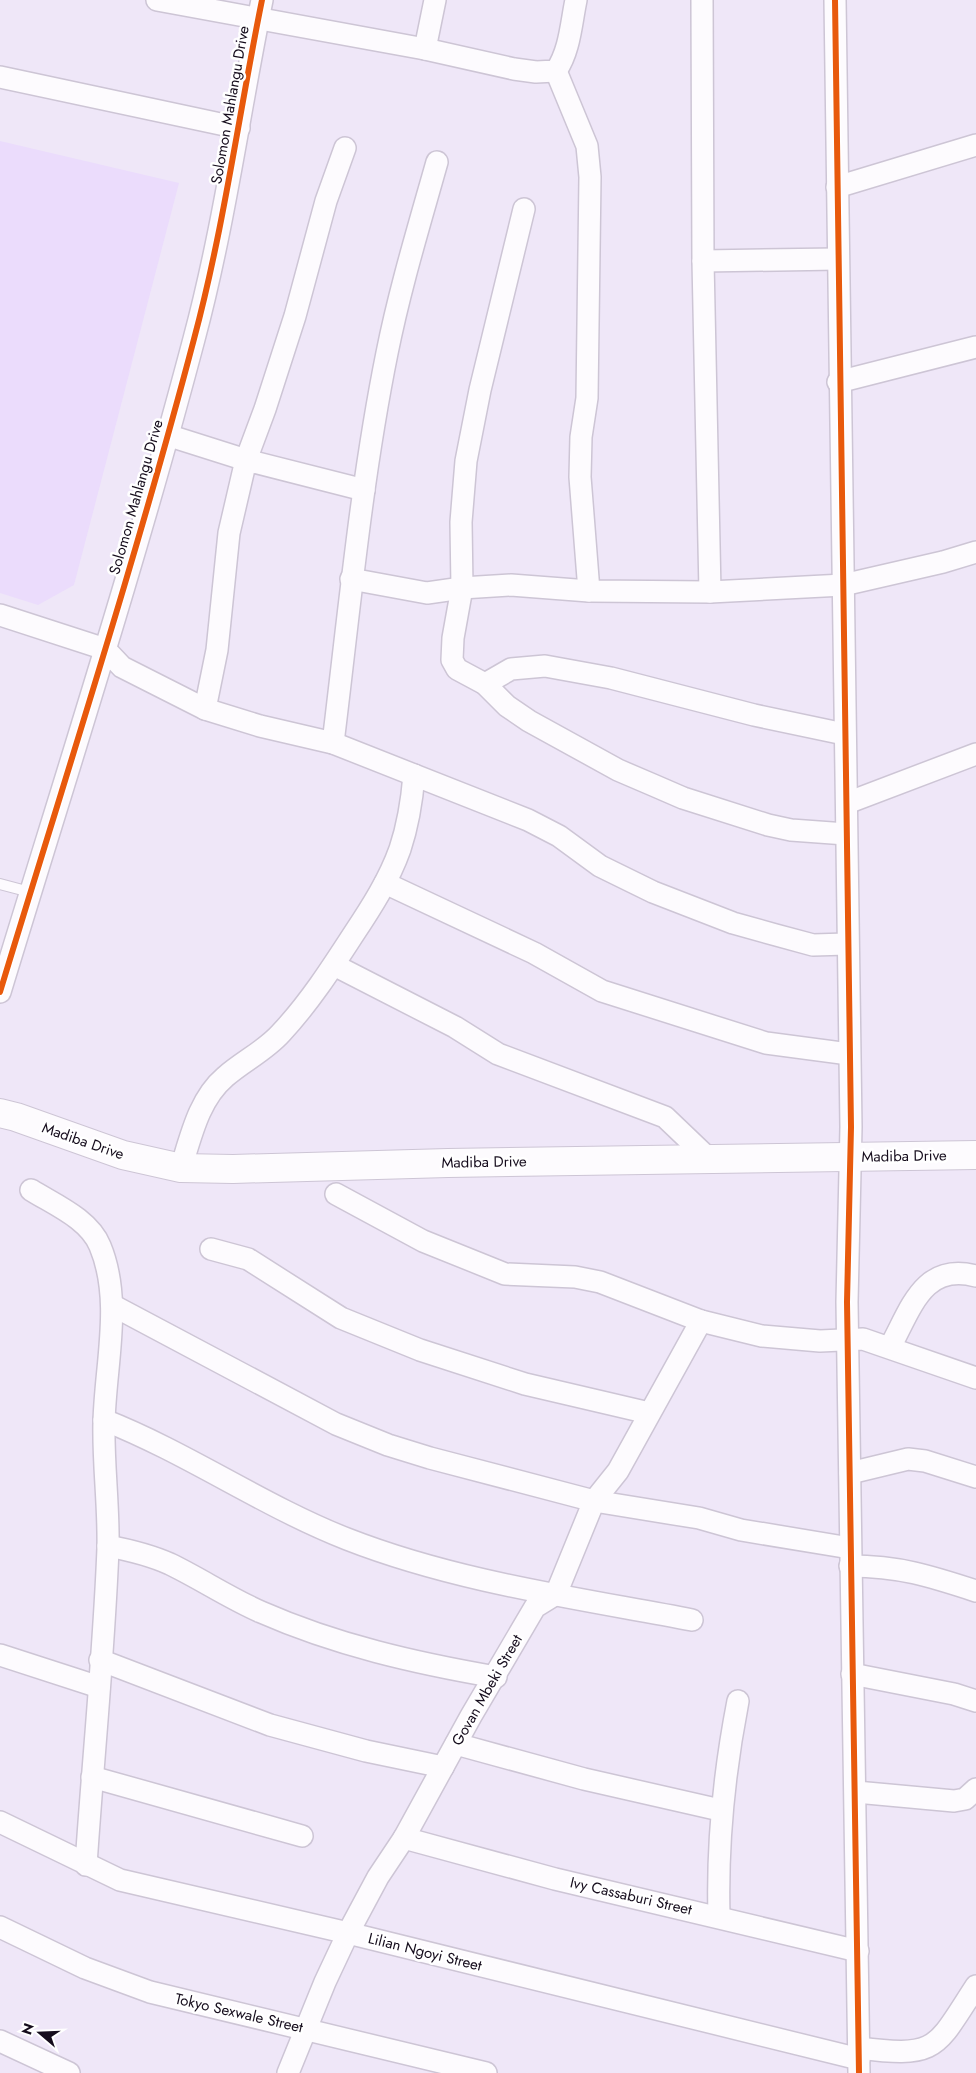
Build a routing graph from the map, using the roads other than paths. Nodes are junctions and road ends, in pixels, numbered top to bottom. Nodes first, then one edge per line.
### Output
1 (157, 0) edge
2 (435, 0) edge
3 (576, 0) edge
4 (702, 0) edge
5 (835, 0) edge
6 (260, 10) edge
7 (425, 49) junction
8 (556, 70) junction
9 (0, 77) edge
10 (239, 128) junction
11 (976, 145) edge
12 (345, 148) dead end
13 (437, 162) dead end
14 (838, 187) junction
15 (524, 209) dead end
16 (838, 259) junction
17 (703, 261) junction
18 (976, 347) edge
19 (838, 382) junction
20 (167, 435) junction
21 (246, 460) junction
22 (364, 490) junction
23 (976, 552) edge
24 (351, 579) junction
25 (843, 585) junction
26 (462, 588) junction
27 (589, 591) junction
28 (710, 592) junction
29 (0, 616) edge
30 (105, 649) junction
31 (485, 684) junction
32 (205, 709) junction
33 (844, 734) junction
34 (333, 743) junction
35 (976, 754) edge
36 (414, 775) junction
37 (847, 803) junction
38 (846, 834) junction
39 (385, 883) junction
40 (0, 884) edge
41 (30, 892) junction
42 (847, 944) junction
43 (334, 965) junction
44 (0, 991) edge
45 (850, 1054) junction
46 (0, 1114) edge
47 (976, 1155) edge
48 (851, 1157) junction
49 (708, 1159) junction
50 (181, 1168) junction
51 (31, 1190) dead end
52 (336, 1194) dead end
53 (211, 1250) dead end
54 (976, 1276) edge
55 (112, 1305) junction
56 (701, 1321) junction
57 (849, 1339) junction
58 (890, 1347) junction
59 (976, 1378) edge
60 (649, 1413) junction
61 (104, 1420) junction
62 (850, 1473) junction
63 (976, 1477) edge
64 (594, 1501) junction
65 (108, 1546) junction
66 (850, 1557) junction
67 (976, 1591) edge
68 (556, 1594) junction
69 (692, 1620) dead end
70 (0, 1655) edge
71 (100, 1660) junction
72 (852, 1674) junction
73 (496, 1677) junction
74 (99, 1688) junction
75 (738, 1701) dead end
76 (976, 1701) edge
77 (456, 1744) junction
78 (443, 1767) junction
79 (92, 1777) junction
80 (976, 1789) edge
81 (856, 1792) junction
82 (720, 1810) junction
83 (0, 1822) edge
84 (302, 1836) dead end
85 (404, 1838) junction
86 (86, 1865) junction
87 (719, 1916) junction
88 (0, 1927) edge
89 (348, 1933) junction
90 (858, 1951) junction
91 (976, 1986) edge
92 (305, 2029) junction
93 (0, 2041) edge
94 (859, 2060) edge
95 (69, 2073) edge
96 (288, 2073) edge
97 (486, 2073) edge

1 - 6 street
2 - 7 street
3 - 8 street
4 - 17 street
5 - 14 street
6 - 7 street
6 - 10 street, Solomon Mahlangu Drive
7 - 8 street
8 - 27 street
9 - 10 street
10 - 20 street, Solomon Mahlangu Drive
11 - 14 street
12 - 21 street
13 - 22 street
14 - 16 street
15 - 26 street
16 - 17 street
16 - 19 street
17 - 28 street
18 - 19 street
19 - 25 street
20 - 21 street
20 - 30 street, Solomon Mahlangu Drive
21 - 22 street
21 - 32 street
22 - 24 street
23 - 25 street
24 - 26 street
24 - 34 street
25 - 28 street
25 - 33 street
26 - 27 street
26 - 31 street
27 - 28 street
29 - 30 street
30 - 32 street
30 - 41 street, Solomon Mahlangu Drive
31 - 33 street
31 - 38 street
32 - 34 street
33 - 37 street
34 - 36 street
35 - 37 street
36 - 39 street
36 - 42 street
37 - 38 street
38 - 42 street
39 - 43 street
39 - 45 street
40 - 41 lane
41 - 44 street, Solomon Mahlangu Drive
42 - 45 street
43 - 49 street
43 - 50 street
45 - 48 street
46 - 50 street, Madiba Drive
47 - 48 street, Madiba Drive
48 - 49 street, Madiba Drive
48 - 57 street
49 - 50 street, Madiba Drive
51 - 55 street
52 - 56 street
53 - 60 street
54 - 58 street
55 - 61 street
55 - 64 street
56 - 57 street
56 - 60 street
57 - 58 street
57 - 62 street
58 - 59 street
60 - 64 street
61 - 65 street
61 - 68 street
62 - 63 street
62 - 66 street
64 - 66 street
64 - 68 street
65 - 71 street
65 - 73 street
66 - 67 street
66 - 72 street
68 - 69 street
68 - 73 street, Govan Mbeki Street
70 - 74 street
71 - 74 street
71 - 78 street
72 - 76 street
72 - 81 street
73 - 77 street, Govan Mbeki Street
74 - 79 street
75 - 82 street
77 - 78 street, Govan Mbeki Street
77 - 82 street
78 - 85 street, Govan Mbeki Street
79 - 84 street
79 - 86 street
80 - 81 street
81 - 90 street
82 - 87 street
83 - 86 street, Lilian Ngoyi Street
85 - 87 street, Ivy Cassaburi Street
85 - 89 street, Govan Mbeki Street
86 - 89 street, Lilian Ngoyi Street
87 - 90 street, Ivy Cassaburi Street
88 - 92 street, Tokyo Sexwale Street
89 - 92 street, Govan Mbeki Street
89 - 94 street, Lilian Ngoyi Street
90 - 94 street
91 - 94 street, Lilian Ngoyi Street
92 - 96 street, Govan Mbeki Street
92 - 97 street, Tokyo Sexwale Street
93 - 95 street

